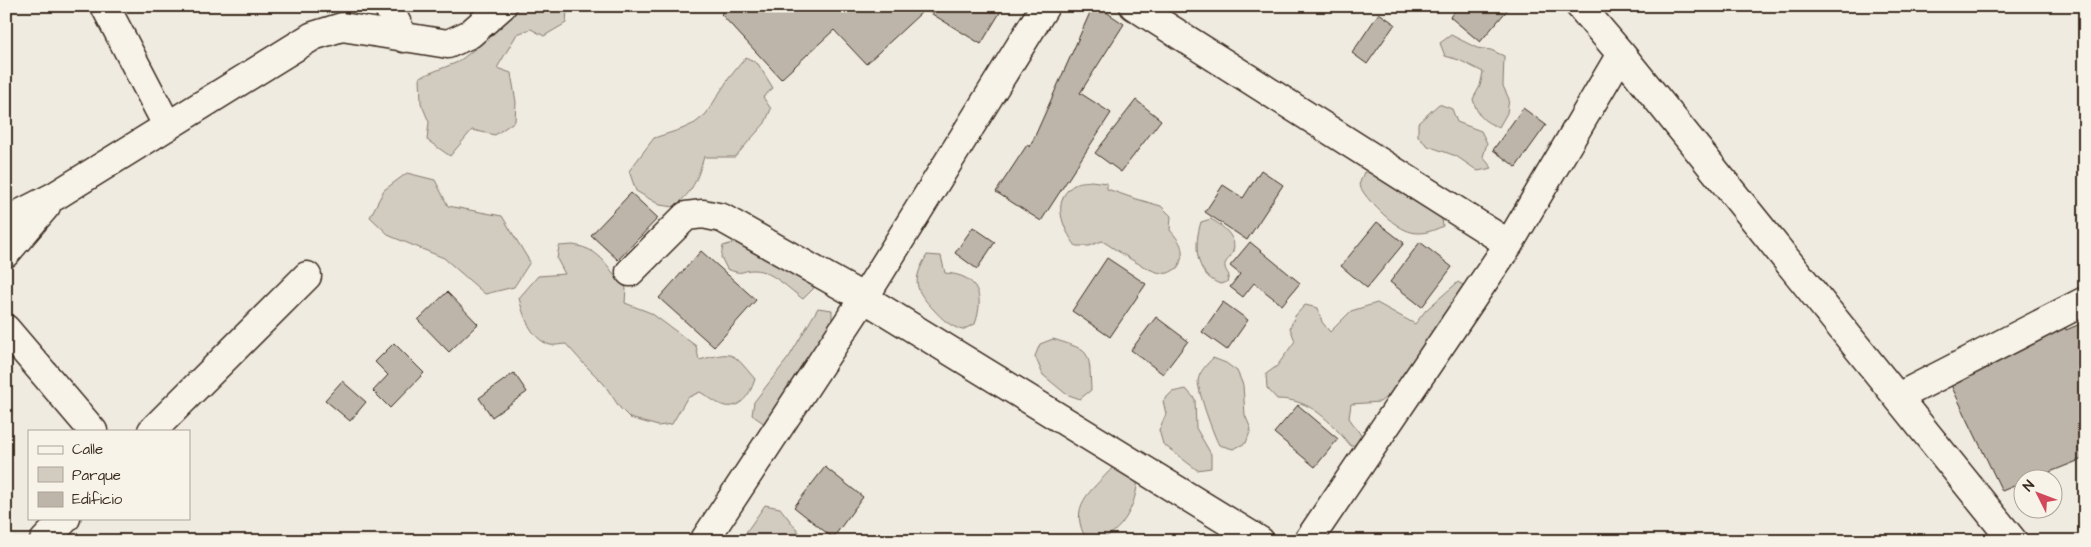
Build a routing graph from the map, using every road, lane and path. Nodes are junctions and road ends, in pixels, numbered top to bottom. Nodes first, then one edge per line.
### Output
1 (105, 6) edge
2 (388, 6) edge
3 (502, 6) edge
4 (1045, 6) edge
5 (1134, 6) edge
6 (1580, 6) edge
7 (404, 38) junction
8 (1621, 54) junction
9 (167, 125) junction
10 (55, 196) junction
11 (6, 221) edge
12 (1509, 244) junction
13 (6, 253) edge
14 (630, 272) dead end
15 (307, 276) dead end
16 (864, 298) junction
17 (2085, 301) edge
18 (6, 328) edge
19 (1898, 397) junction
20 (92, 430) edge
21 (153, 430) edge
22 (64, 520) edge
23 (44, 541) edge
24 (704, 541) edge
25 (1260, 541) edge
26 (1308, 541) edge
27 (2014, 541) edge

1 - 9 street
2 - 7 street
3 - 7 street
4 - 16 street
5 - 12 street
6 - 8 street
7 - 9 street
8 - 12 street
8 - 19 street
9 - 10 street
10 - 11 street
10 - 13 street
12 - 26 street
14 - 16 street
15 - 21 street
16 - 24 street
16 - 25 street
17 - 19 street
18 - 20 street
19 - 27 street
22 - 23 street

